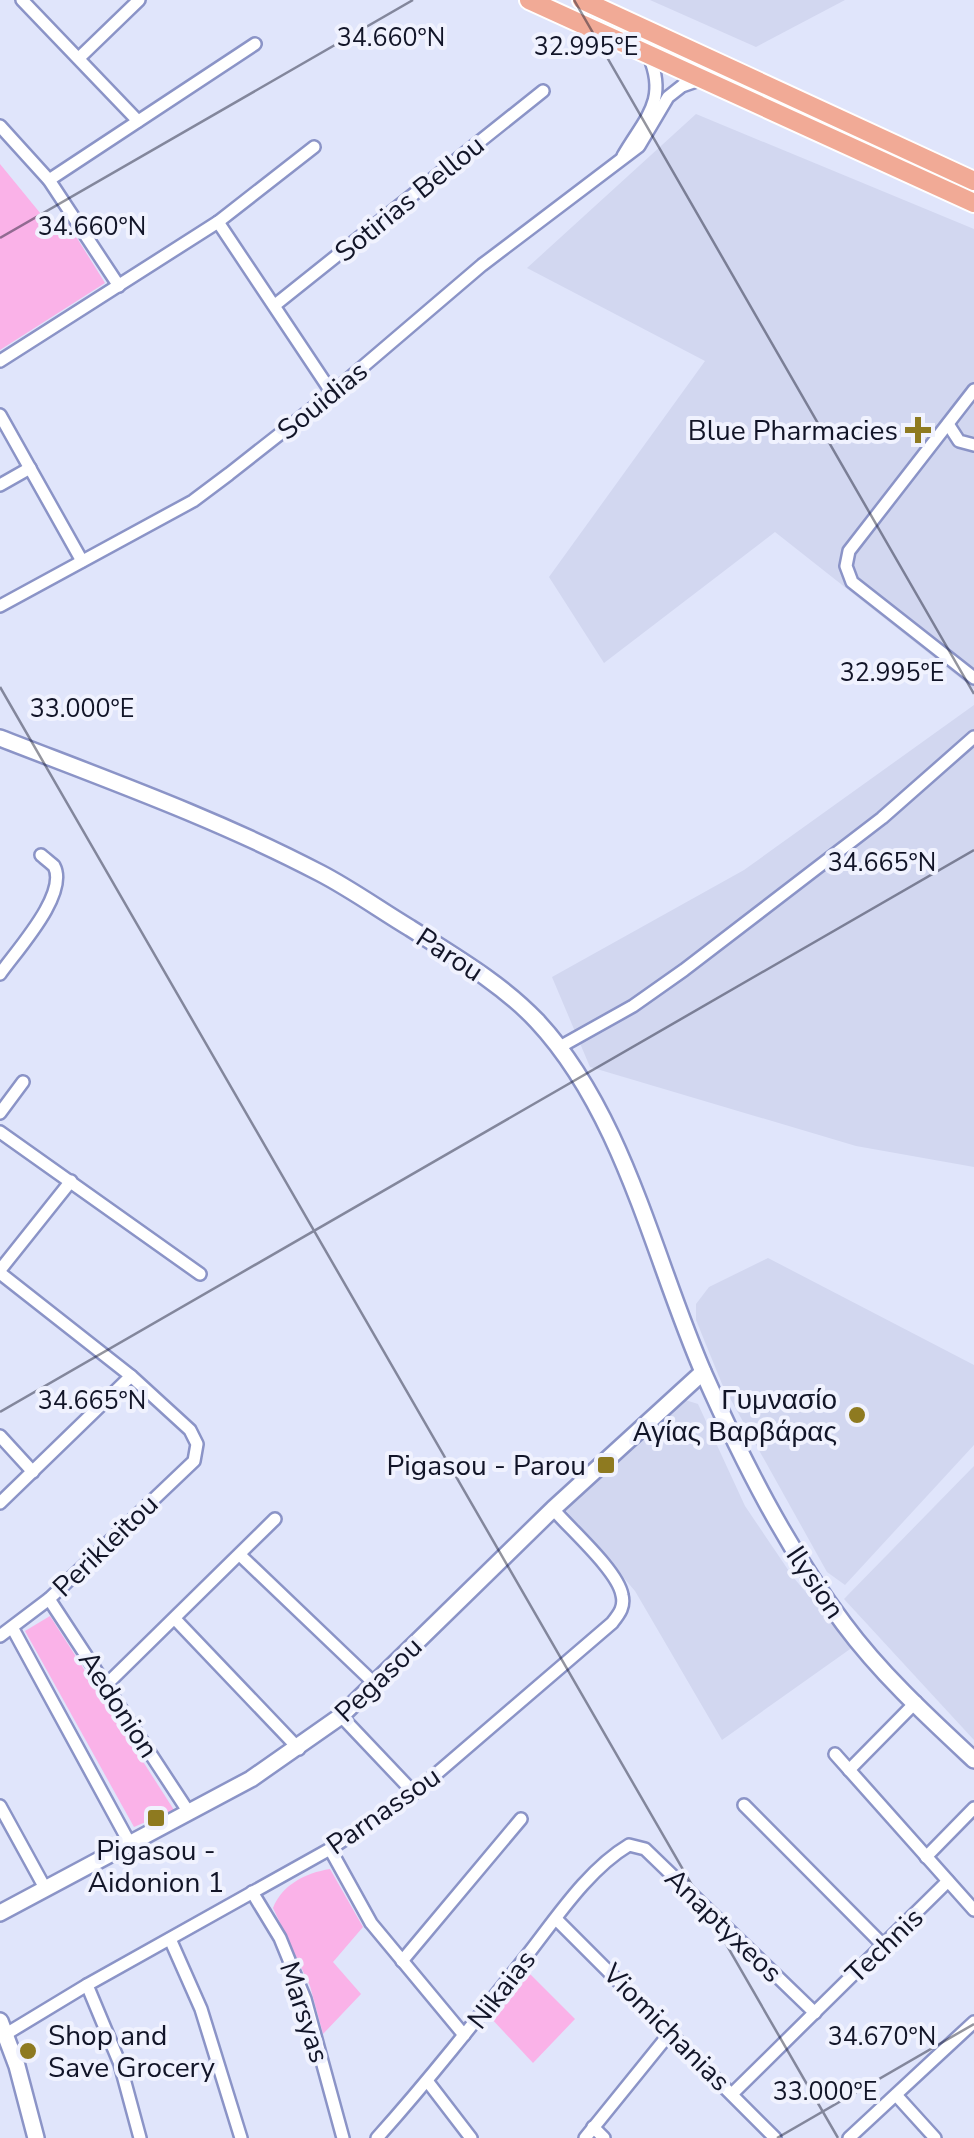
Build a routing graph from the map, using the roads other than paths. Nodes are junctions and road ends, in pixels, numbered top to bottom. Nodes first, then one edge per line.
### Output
1 (22, 0) edge
2 (139, 0) edge
3 (529, 0) edge
4 (582, 0) edge
5 (255, 44) dead end
6 (649, 56) junction
7 (79, 58) junction
8 (702, 79) junction
9 (542, 91) dead end
10 (138, 121) junction
11 (0, 126) edge
12 (314, 146) dead end
13 (621, 159) junction
14 (49, 180) junction
15 (974, 181) edge
16 (974, 203) edge
17 (218, 222) junction
18 (118, 286) junction
19 (275, 306) junction
20 (0, 361) edge
21 (974, 390) edge
22 (332, 393) junction
23 (0, 416) edge
24 (948, 424) junction
25 (974, 445) edge
26 (30, 468) junction
27 (0, 484) edge
28 (82, 561) junction
29 (0, 606) edge
30 (974, 678) edge
31 (974, 736) edge
32 (0, 738) edge
33 (41, 855) dead end
34 (0, 974) edge
35 (558, 1048) junction
36 (22, 1082) dead end
37 (0, 1113) edge
38 (0, 1132) edge
39 (70, 1181) junction
40 (0, 1272) edge
41 (200, 1274) dead end
42 (703, 1372) junction
43 (131, 1376) junction
44 (0, 1436) edge
45 (33, 1472) junction
46 (0, 1503) edge
47 (553, 1509) junction
48 (275, 1519) dead end
49 (241, 1556) junction
50 (49, 1599) junction
51 (175, 1619) junction
52 (13, 1628) junction
53 (0, 1636) edge
54 (107, 1684) junction
55 (374, 1684) junction
56 (916, 1702) junction
57 (341, 1716) junction
58 (299, 1748) junction
59 (834, 1754) dead end
60 (974, 1760) edge
61 (849, 1770) junction
62 (414, 1793) junction
63 (744, 1804) dead end
64 (0, 1806) edge
65 (974, 1808) edge
66 (188, 1811) junction
67 (522, 1818) dead end
68 (129, 1842) junction
69 (629, 1844) joint
70 (330, 1850) junction
71 (926, 1857) junction
72 (948, 1882) junction
73 (46, 1888) junction
74 (252, 1892) junction
75 (974, 1910) edge
76 (0, 1913) edge
77 (556, 1919) junction
78 (170, 1939) junction
79 (884, 1946) junction
80 (402, 1960) junction
81 (87, 1985) junction
82 (815, 2013) junction
83 (3, 2028) edge
84 (972, 2028) edge
85 (670, 2033) junction
86 (464, 2036) junction
87 (428, 2082) junction
88 (733, 2093) junction
89 (896, 2095) junction
90 (589, 2133) edge
91 (36, 2138) edge
92 (140, 2138) edge
93 (241, 2138) edge
94 (343, 2138) edge
95 (378, 2138) edge
96 (471, 2138) edge
97 (604, 2138) edge
98 (775, 2138) edge
99 (848, 2138) edge
100 (935, 2138) edge

1 - 7 street
2 - 7 street
3 - 6 main road
4 - 15 main road
5 - 10 street
6 - 8 main road
6 - 13 street, Souidias
7 - 10 street
8 - 13 street, Souidias
8 - 16 main road
9 - 19 street, Sotirias Bellou
10 - 14 street
11 - 14 street
12 - 17 street
13 - 22 street, Souidias
14 - 18 street
17 - 18 street
17 - 19 street
18 - 20 street
19 - 22 street
21 - 24 street
22 - 28 street, Souidias
23 - 26 street
24 - 25 street
24 - 30 street
26 - 27 street
26 - 28 street
28 - 29 street, Souidias
31 - 35 street
32 - 35 street, Parou
33 - 34 street
35 - 42 street, Parou
36 - 37 street
38 - 39 street
39 - 40 street
39 - 41 street
40 - 43 street
42 - 47 street, Pegasou
42 - 56 street, Ilysion
43 - 45 street
43 - 50 street, Perikleitou
44 - 45 street
45 - 46 street
47 - 55 street, Pegasou
47 - 62 street, Parnassou
48 - 49 street
49 - 51 street
49 - 55 street
50 - 52 street, Perikleitou
50 - 54 street, Aedonion
51 - 54 street
51 - 58 street
52 - 53 street, Perikleitou
52 - 68 street
54 - 66 street, Aedonion
55 - 57 street, Pegasou
56 - 60 street, Ilysion
56 - 61 street
57 - 58 street, Pegasou
57 - 62 street
58 - 66 street, Pegasou
59 - 61 street
61 - 71 street
62 - 70 street, Parnassou
63 - 79 street
64 - 73 street
65 - 71 street
66 - 68 street, Pegasou
67 - 80 street
68 - 73 street, Pegasou
69 - 77 street, Nikaias
69 - 82 street, Anaptyxeos
70 - 74 street, Parnassou
70 - 80 street
71 - 72 street
72 - 75 street
72 - 79 street, Technis
73 - 76 street, Pegasou
74 - 78 street, Parnassou
74 - 94 street, Marsyas
77 - 85 street, Viomichanias
77 - 86 street, Nikaias
78 - 81 street, Parnassou
78 - 93 street
79 - 82 street, Technis
80 - 86 street
81 - 83 street, Parnassou
81 - 92 street
82 - 88 street, Technis
83 - 91 street
84 - 89 street
85 - 88 street, Viomichanias
85 - 90 street
86 - 87 street, Nikaias
87 - 95 street, Nikaias
87 - 96 street
88 - 98 street, Viomichanias
89 - 99 street
89 - 100 street
90 - 97 street

